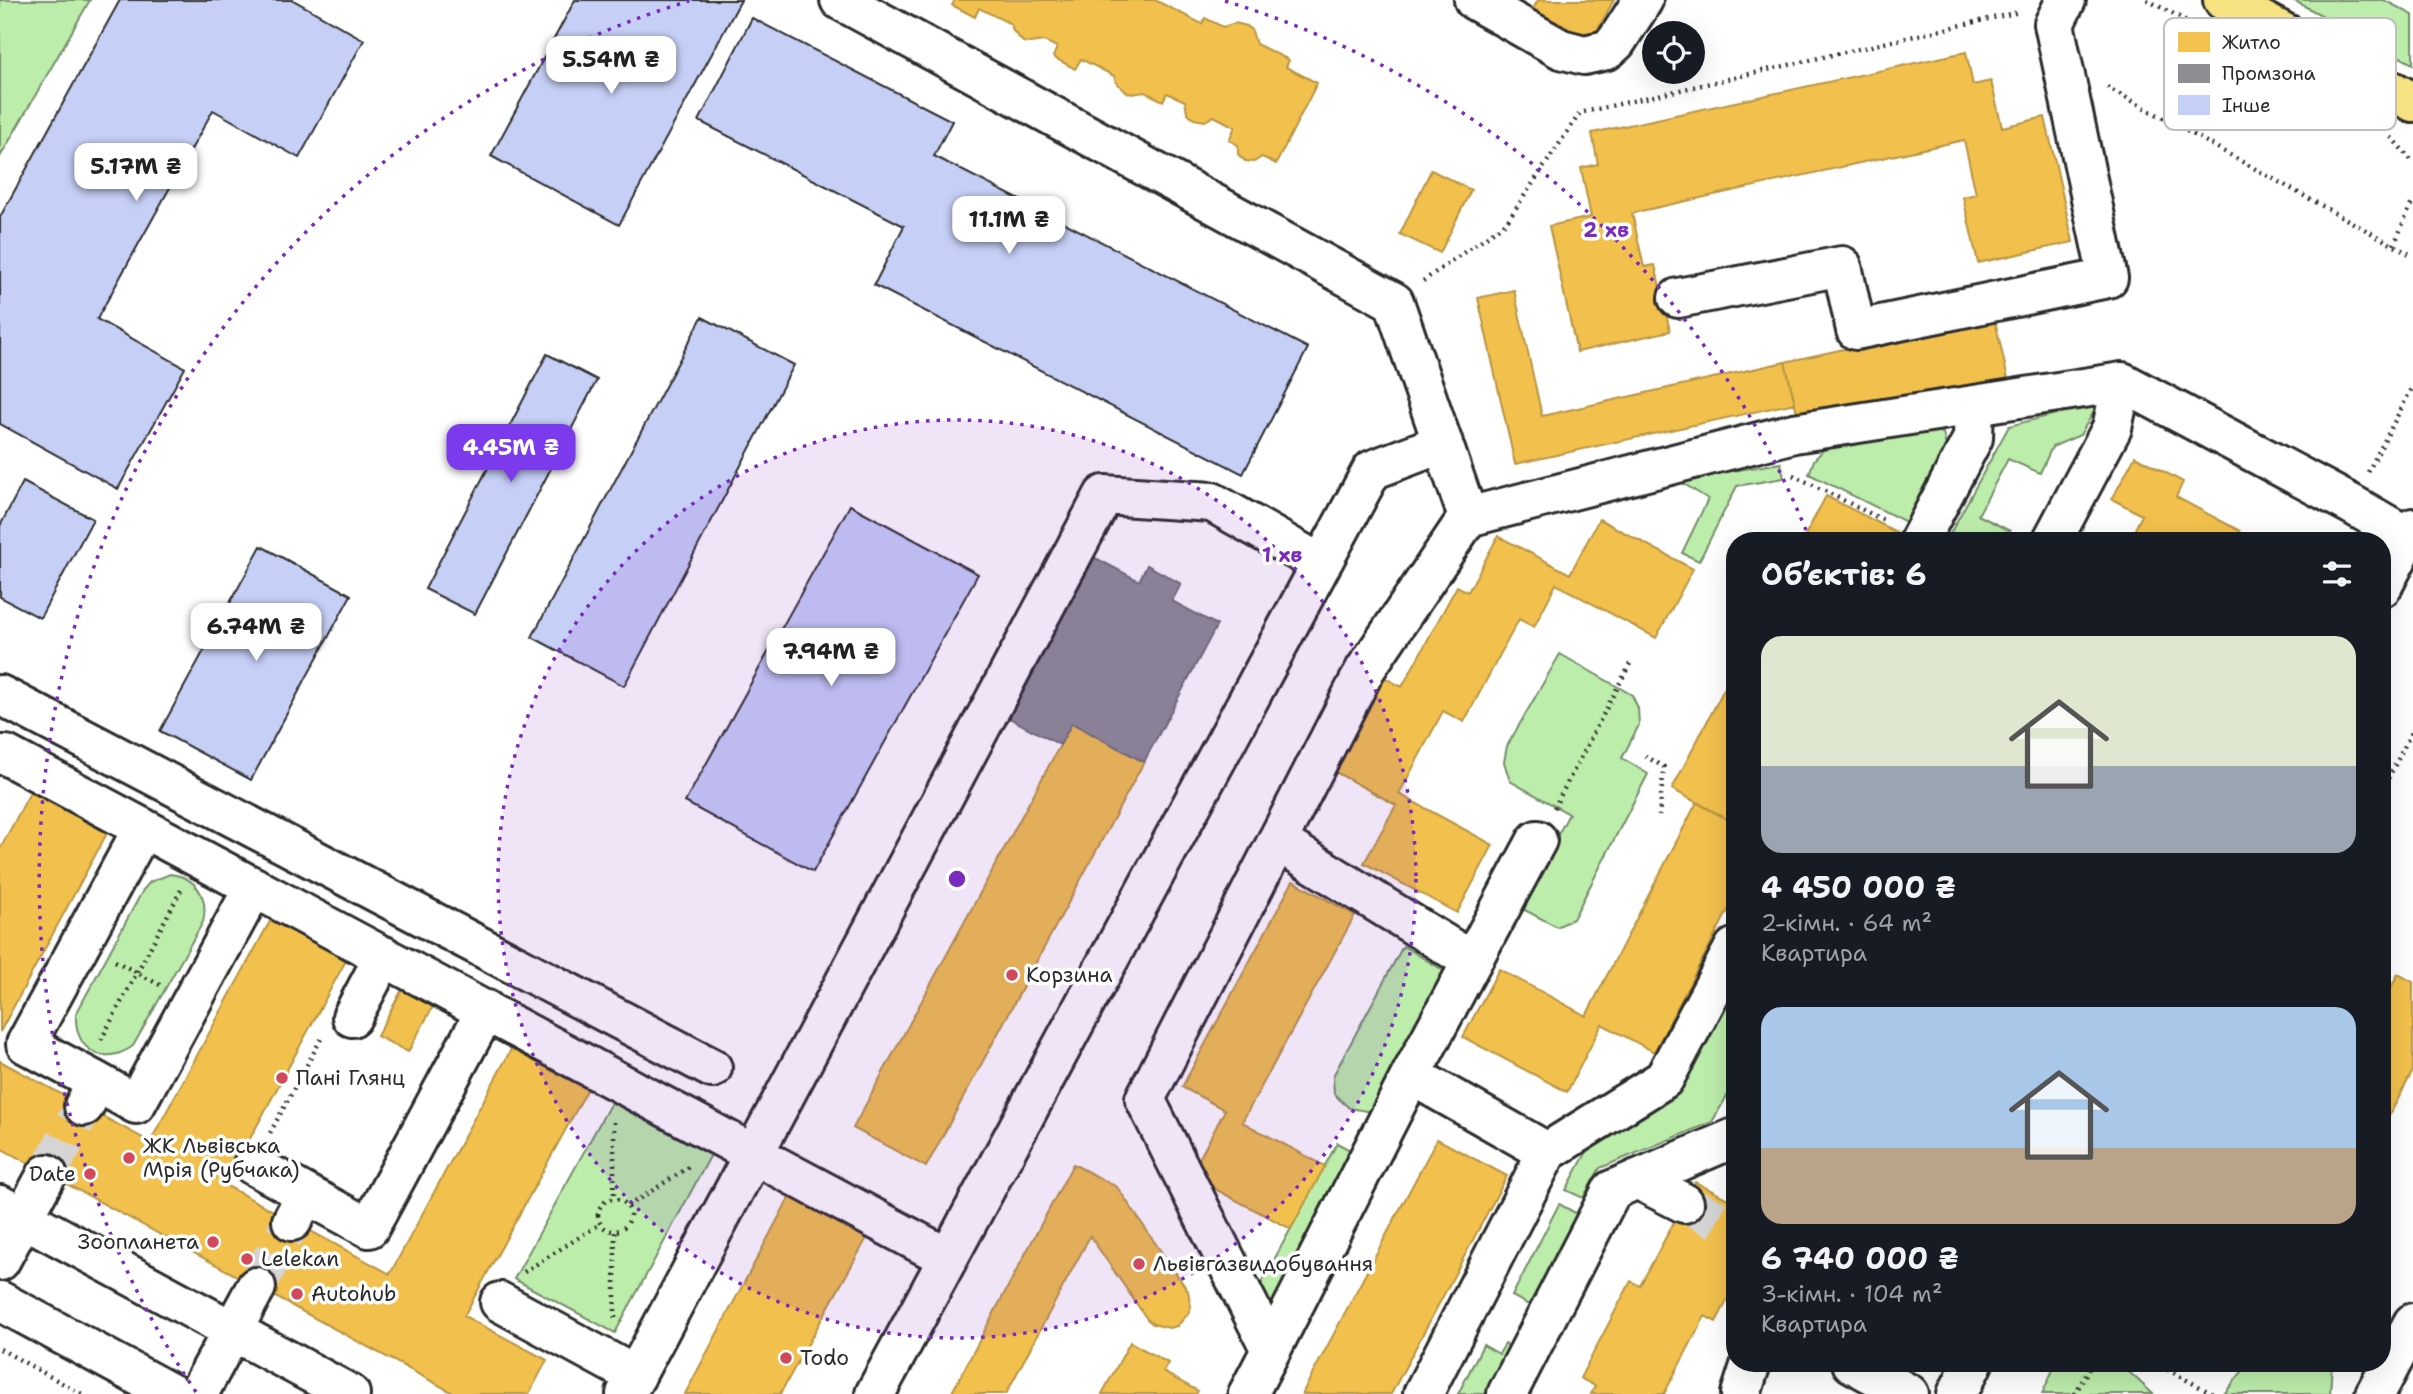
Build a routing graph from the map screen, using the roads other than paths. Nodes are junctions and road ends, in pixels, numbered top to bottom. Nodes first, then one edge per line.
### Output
1 (840, 0) edge
2 (1474, 0) edge
3 (1643, 0) edge
4 (2066, 0) edge
5 (2223, 0) edge
6 (2257, 18) edge
7 (2396, 93) edge
8 (2413, 102) edge
9 (1678, 298) dead end
10 (2122, 382) junction
11 (1974, 405) junction
12 (1443, 443) junction
13 (1468, 517) junction
14 (1924, 532) edge
15 (2057, 532) edge
16 (2411, 533) edge
17 (1321, 564) junction
18 (2391, 570) edge
19 (0, 695) edge
20 (0, 755) edge
21 (143, 828) junction
22 (1537, 840) road end
23 (1277, 841) junction
24 (254, 887) junction
25 (384, 956) junction
26 (1472, 961) junction
27 (1726, 963) edge
28 (486, 1010) junction
29 (338, 1025) road end
30 (712, 1068) dead end
31 (1411, 1075) junction
32 (1726, 1141) edge
33 (742, 1146) junction
34 (1547, 1152) junction
35 (253, 1165) road end
36 (47, 1174) tunnel mouth
37 (1637, 1179) junction
38 (1684, 1203) tunnel mouth
39 (12, 1211) edge
40 (948, 1258) junction
41 (0, 1261) edge
42 (256, 1287) tunnel mouth
43 (0, 1301) edge
44 (500, 1302) road end
45 (2413, 1323) edge
46 (233, 1331) junction
47 (1270, 1350) junction
48 (2391, 1364) edge
49 (1748, 1372) edge
50 (1869, 1372) edge
51 (1968, 1372) edge
52 (2387, 1372) edge
53 (625, 1378) edge
54 (172, 1394) edge
55 (198, 1394) edge
56 (350, 1394) edge
57 (875, 1394) edge
58 (1248, 1394) edge
59 (1423, 1394) edge
60 (1507, 1394) edge
61 (1741, 1394) edge
62 (1909, 1394) edge
63 (1957, 1394) edge
64 (2375, 1394) edge

1 - 12 street
2 - 3 street
4 - 9 street
5 - 6 main road
7 - 8 main road
10 - 11 street
10 - 15 street
10 - 16 street
11 - 13 street
11 - 14 street
12 - 13 street
12 - 17 street
13 - 23 street
16 - 18 street
17 - 33 street
17 - 40 street
19 - 30 street
20 - 21 street
21 - 24 street
21 - 24 street
22 - 26 street
23 - 26 street
23 - 47 street
24 - 25 street
25 - 28 street
25 - 29 street
26 - 31 street
27 - 34 street
28 - 33 street
28 - 35 street
31 - 34 street
31 - 47 street
32 - 37 street
33 - 40 street
33 - 53 street
34 - 59 street
36 - 39 street
37 - 38 street
37 - 60 street
39 - 41 street
39 - 46 street
40 - 57 street
42 - 46 street
43 - 54 street
44 - 53 street
45 - 48 street
46 - 55 street
46 - 56 street
47 - 58 street
49 - 61 street
50 - 62 street
51 - 63 street
52 - 64 street

